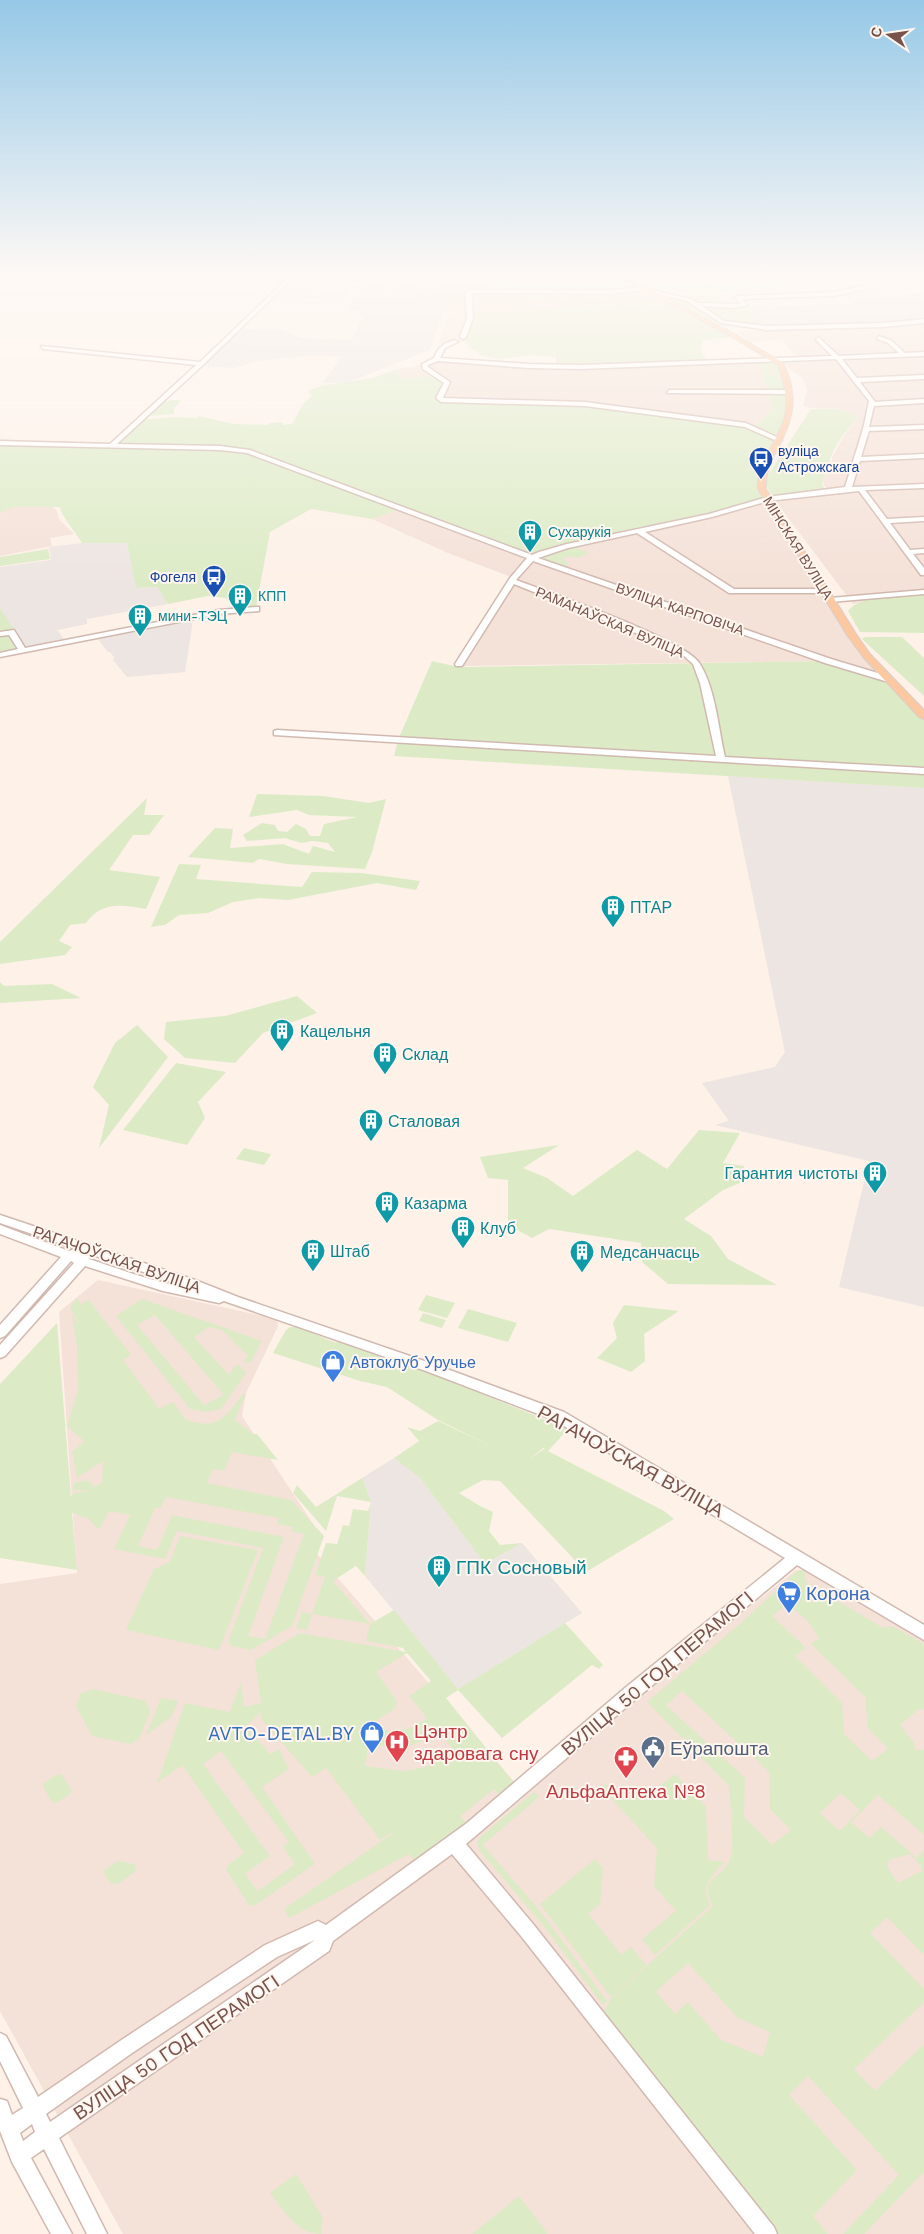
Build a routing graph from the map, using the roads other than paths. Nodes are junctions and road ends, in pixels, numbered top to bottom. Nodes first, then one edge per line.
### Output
1 (186, 377) edge
2 (440, 377) edge
3 (784, 377) edge
4 (855, 377) edge
5 (918, 377) edge
6 (857, 380) junction
7 (669, 392) dead end
8 (788, 392) junction
9 (924, 402) edge
10 (872, 404) junction
11 (924, 428) edge
12 (866, 429) junction
13 (779, 440) junction
14 (0, 443) edge
15 (111, 446) junction
16 (924, 456) edge
17 (857, 459) junction
18 (924, 486) edge
19 (848, 489) junction
20 (862, 489) junction
21 (767, 500) junction
22 (924, 519) edge
23 (886, 521) junction
24 (637, 530) junction
25 (924, 551) edge
26 (909, 552) junction
27 (531, 558) junction
28 (924, 573) edge
29 (512, 581) junction
30 (824, 591) junction
31 (924, 592) edge
32 (830, 600) junction
33 (256, 609) dead end
34 (0, 634) edge
35 (22, 650) junction
36 (0, 655) edge
37 (459, 664) dead end
38 (888, 679) junction
39 (924, 716) edge
40 (277, 733) dead end
41 (721, 759) junction
42 (924, 771) edge
43 (0, 1219) edge
44 (0, 1229) edge
45 (84, 1255) junction
46 (69, 1256) junction
47 (0, 1333) edge
48 (0, 1353) edge
49 (797, 1557) junction
50 (924, 1633) edge
51 (454, 1843) junction
52 (327, 1935) junction
53 (0, 2042) edge
54 (0, 2108) edge
55 (34, 2111) junction
56 (9, 2129) junction
57 (47, 2134) junction
58 (19, 2155) junction
59 (62, 2234) edge
60 (98, 2234) edge
61 (767, 2234) edge

1 - 15 street
2 - 13 street
3 - 8 main road, МІНСКАЯ ВУЛІЦА
4 - 6 street
5 - 6 street
6 - 10 street
7 - 8 street
8 - 13 main road, МІНСКАЯ ВУЛІЦА
9 - 10 street
10 - 12 street
11 - 12 street
12 - 17 street
13 - 21 main road, МІНСКАЯ ВУЛІЦА
14 - 15 street, ВУЛІЦА КАРПОВІЧА
15 - 27 street, ВУЛІЦА КАРПОВІЧА
16 - 17 street
17 - 19 street
18 - 20 street
19 - 20 street
19 - 21 street
20 - 23 street
21 - 24 street
21 - 30 main road, МІНСКАЯ ВУЛІЦА
22 - 23 street
23 - 26 street
24 - 27 street
24 - 30 street
25 - 26 street
26 - 28 street
27 - 29 street
27 - 38 street, ВУЛІЦА КАРПОВІЧА
29 - 37 street
29 - 41 street, РАМАНАЎСКАЯ ВУЛІЦА
30 - 32 main road, МІНСКАЯ ВУЛІЦА
31 - 32 street
32 - 38 main road, МІНСКАЯ ВУЛІЦА
33 - 35 street
34 - 35 street
35 - 36 street
38 - 39 main road, МІНСКАЯ ВУЛІЦА
40 - 41 street
41 - 42 street
43 - 45 street, РАГАЧОЎСКАЯ ВУЛІЦА
44 - 46 street, РАГАЧОЎСКАЯ ВУЛІЦА
45 - 46 street, РАГАЧОЎСКАЯ ВУЛІЦА
45 - 48 street
45 - 49 street, РАГАЧОЎСКАЯ ВУЛІЦА
46 - 47 street
49 - 50 street, РАГАЧОЎСКАЯ ВУЛІЦА
49 - 51 street, ВУЛІЦА 50 ГОД ПЕРАМОГІ
51 - 52 street, ВУЛІЦА 50 ГОД ПЕРАМОГІ
51 - 61 street
52 - 55 street, ВУЛІЦА 50 ГОД ПЕРАМОГІ
52 - 57 street, ВУЛІЦА 50 ГОД ПЕРАМОГІ
53 - 55 street
54 - 56 street
55 - 56 street, ВУЛІЦА 50 ГОД ПЕРАМОГІ
55 - 57 street
56 - 58 street
57 - 58 street, ВУЛІЦА 50 ГОД ПЕРАМОГІ
57 - 60 street
58 - 59 street

